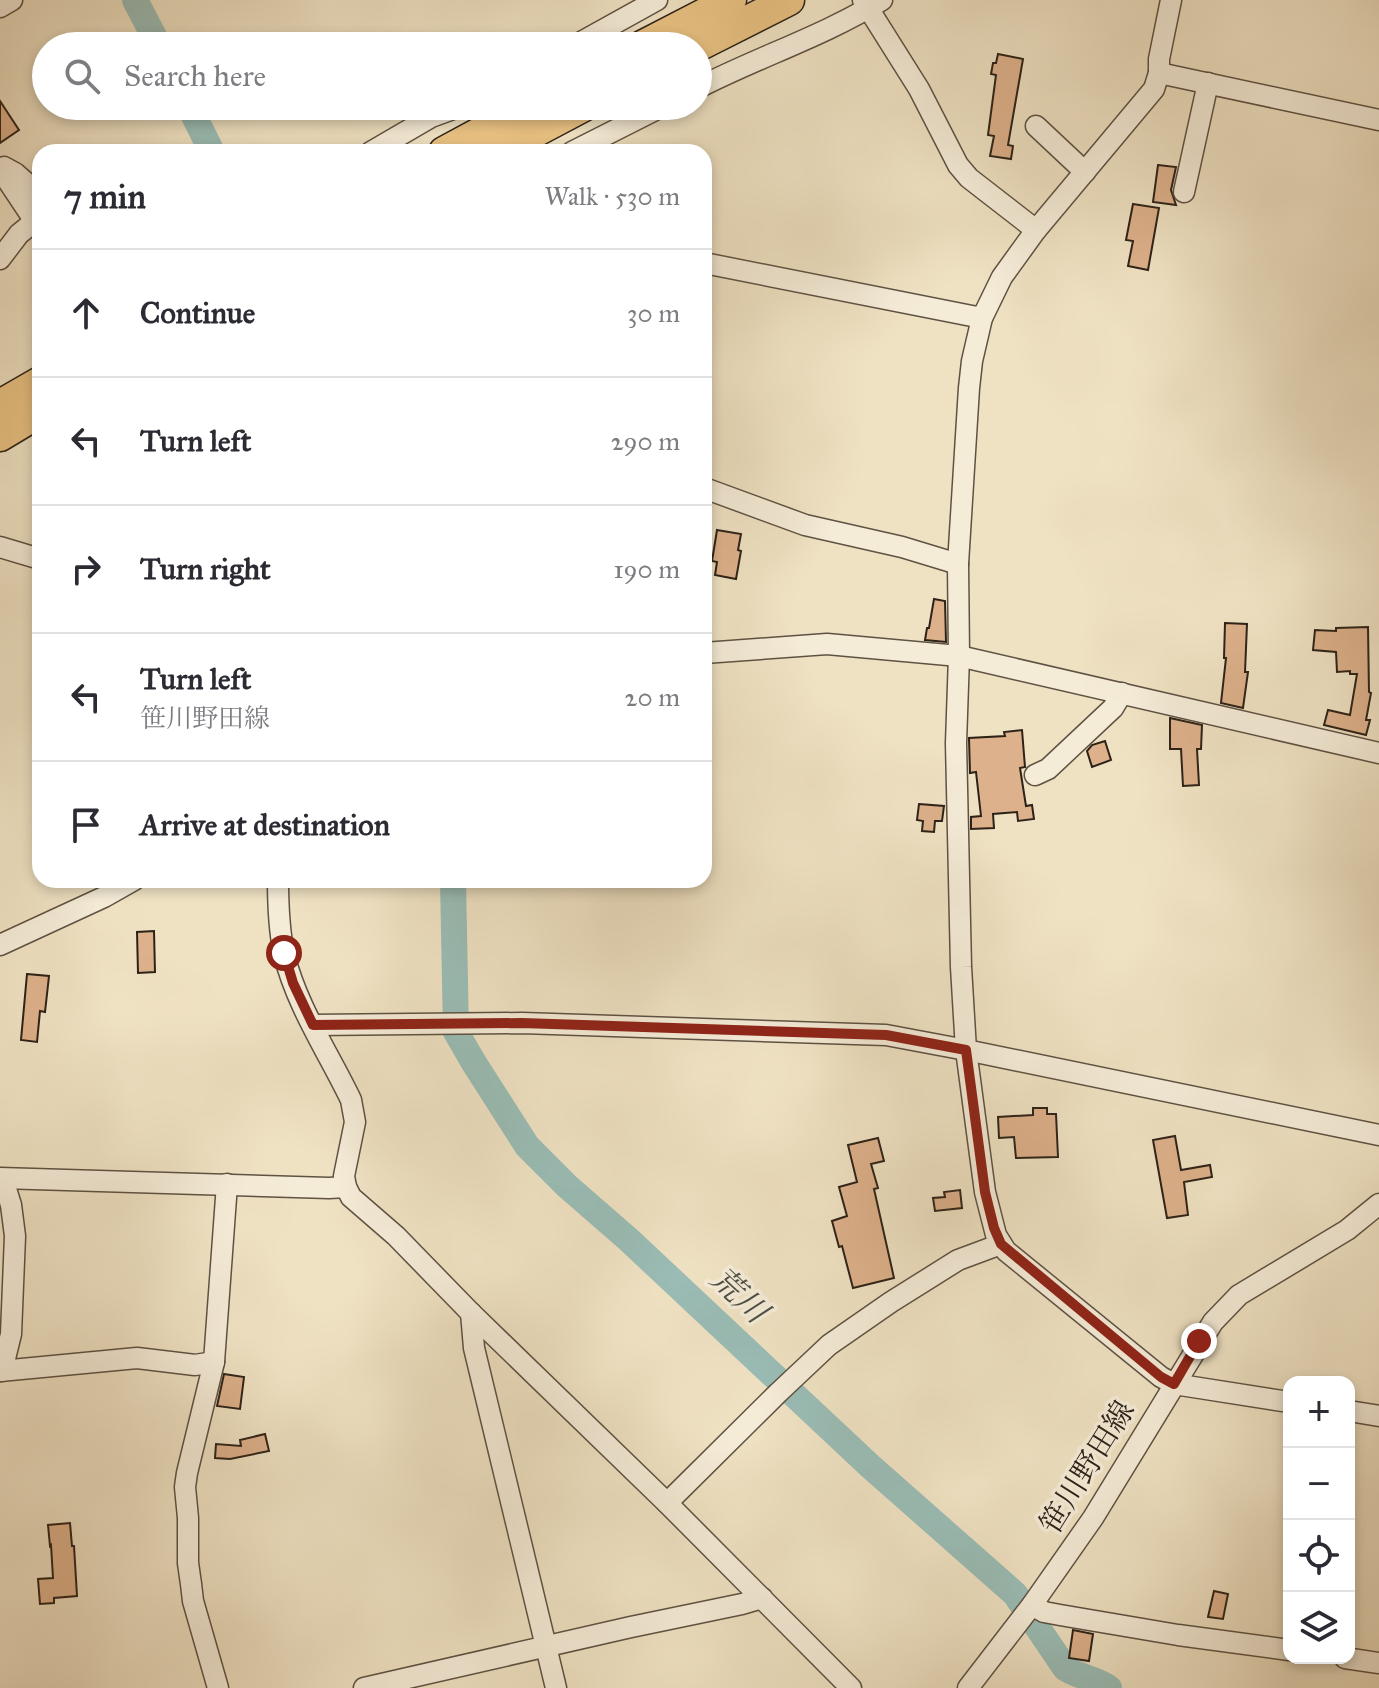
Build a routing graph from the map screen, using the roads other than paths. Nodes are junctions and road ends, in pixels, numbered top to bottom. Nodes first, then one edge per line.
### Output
1 (12, 0) edge
2 (657, 0) edge
3 (731, 0) edge
4 (789, 0) edge
5 (1171, 0) edge
6 (871, 3) edge
7 (0, 7) edge
8 (599, 32) edge
9 (669, 32) edge
10 (712, 39) edge
11 (1159, 73) junction
12 (712, 81) edge
13 (1208, 83) junction
14 (426, 120) edge
15 (503, 120) edge
16 (558, 120) edge
17 (635, 120) edge
18 (1379, 120) edge
19 (1036, 126) dead end
20 (385, 144) edge
21 (459, 144) edge
22 (512, 144) edge
23 (588, 144) edge
24 (0, 168) edge
25 (1085, 172) junction
26 (32, 188) edge
27 (1184, 192) dead end
28 (32, 216) edge
29 (32, 228) edge
30 (1036, 230) junction
31 (0, 259) edge
32 (712, 265) edge
33 (982, 318) junction
34 (32, 387) edge
35 (0, 405) edge
36 (32, 417) edge
37 (0, 436) edge
38 (712, 491) edge
39 (0, 547) edge
40 (32, 557) edge
41 (958, 564) junction
42 (712, 652) edge
43 (959, 656) junction
44 (1122, 693) junction
45 (1379, 753) edge
46 (1035, 775) dead end
47 (120, 888) edge
48 (278, 888) edge
49 (0, 945) edge
50 (313, 1025) junction
51 (966, 1050) junction
52 (1379, 1135) edge
53 (0, 1180) edge
54 (227, 1184) junction
55 (346, 1187) junction
56 (1379, 1204) edge
57 (1001, 1244) junction
58 (471, 1313) junction
59 (214, 1362) junction
60 (1, 1371) edge
61 (1174, 1384) junction
62 (1283, 1401) edge
63 (1355, 1412) edge
64 (1379, 1416) edge
65 (667, 1503) junction
66 (762, 1598) junction
67 (1032, 1605) junction
68 (546, 1646) junction
69 (1283, 1649) edge
70 (1355, 1659) edge
71 (1379, 1663) edge
72 (218, 1688) edge
73 (364, 1688) edge
74 (556, 1688) edge
75 (851, 1688) edge
76 (968, 1688) edge

1 - 7 street
2 - 8 street
3 - 9 highway
4 - 10 highway
5 - 11 street
6 - 12 street
6 - 30 street
11 - 13 street
11 - 25 street
13 - 18 street
13 - 27 street
14 - 20 street
15 - 21 highway
16 - 22 highway
17 - 23 street
19 - 25 street
24 - 26 street
24 - 28 street
25 - 30 street
29 - 31 street
30 - 33 street
32 - 33 street
33 - 41 street
34 - 35 highway
36 - 37 highway
38 - 41 street
39 - 40 street
41 - 43 street
42 - 43 street
43 - 44 street
43 - 51 street
44 - 45 street
44 - 46 street
47 - 49 street
48 - 50 street
50 - 51 street
50 - 55 street
51 - 52 street
51 - 57 street
53 - 54 street
53 - 60 street
54 - 55 street
54 - 59 street
55 - 58 street
56 - 61 street, 笹川野田線
57 - 61 street
57 - 65 street
58 - 65 street
58 - 68 street
59 - 60 street
59 - 72 street
61 - 62 street
61 - 67 street, 笹川野田線
63 - 64 street
65 - 66 street
66 - 68 street
66 - 75 street
67 - 69 street
67 - 76 street, 笹川野田線
68 - 73 street
68 - 74 street
70 - 71 street

